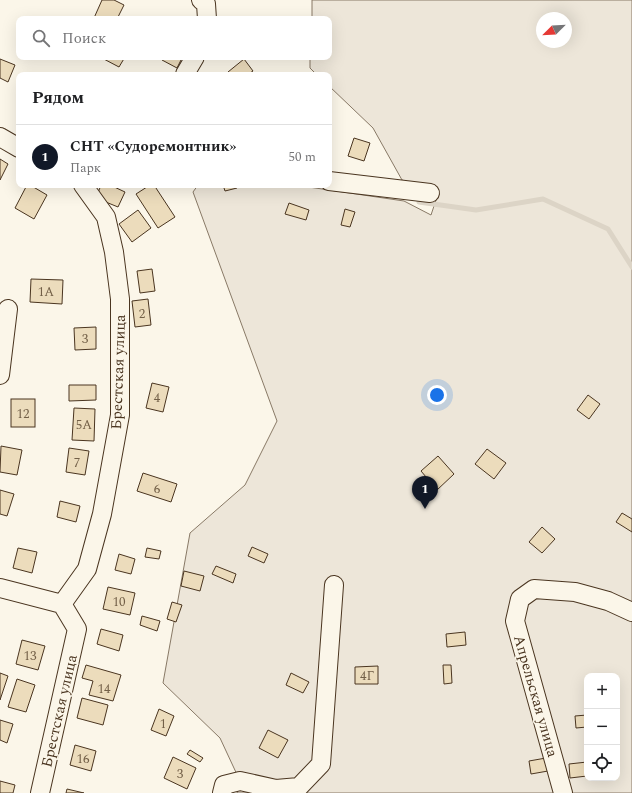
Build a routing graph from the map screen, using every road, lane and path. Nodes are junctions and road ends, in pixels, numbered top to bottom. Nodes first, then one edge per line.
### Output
1 (201, 0) edge
2 (207, 16) edge
3 (193, 60) edge
4 (186, 72) edge
5 (16, 132) edge
6 (0, 133) edge
7 (0, 137) edge
8 (16, 146) edge
9 (332, 182) edge
10 (85, 188) edge
11 (430, 193) dead end
12 (8, 310) dead end
13 (0, 375) edge
14 (334, 584) dead end
15 (0, 588) edge
16 (62, 604) junction
17 (632, 612) edge
18 (40, 793) edge
19 (222, 793) edge
20 (563, 793) edge

1 - 2 street
3 - 4 street
5 - 6 street
7 - 8 street
9 - 11 street
10 - 16 street, Брестская улица
12 - 13 street
14 - 19 street
15 - 16 street
16 - 18 street, Брестская улица
17 - 20 street, Апрельская улица

